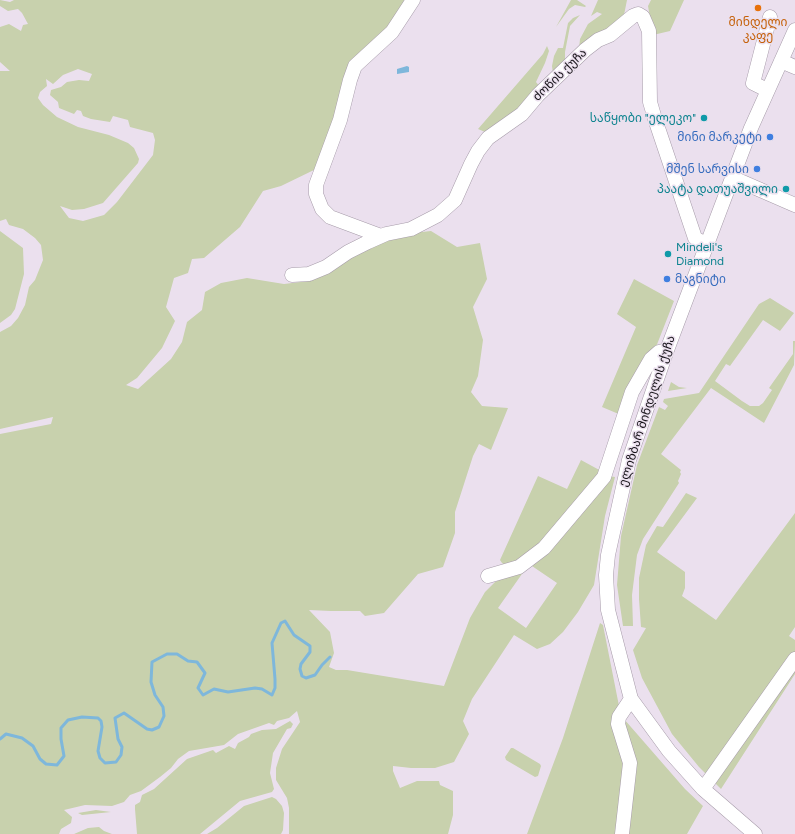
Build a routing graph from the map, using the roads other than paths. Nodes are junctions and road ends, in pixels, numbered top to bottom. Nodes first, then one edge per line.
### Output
1 (413, 0) edge
2 (770, 17) dead end
3 (795, 30) edge
4 (782, 61) junction
5 (795, 67) edge
6 (767, 90) junction
7 (733, 178) junction
8 (795, 206) edge
9 (381, 236) junction
10 (707, 244) junction
11 (292, 275) dead end
12 (667, 350) junction
13 (488, 576) dead end
14 (795, 659) edge
15 (631, 700) junction
16 (703, 788) junction
17 (622, 834) edge
18 (755, 834) edge

1 - 9 street
2 - 6 street
3 - 4 street, ელიზბარ მინდელის ქუჩა
4 - 5 street
4 - 6 street, ელიზბარ მინდელის ქუჩა
6 - 7 street, ელიზბარ მინდელის ქუჩა
7 - 8 street
7 - 10 street, ელიზბარ მინდელის ქუჩა
9 - 10 street, ძოწის ქუჩა
9 - 11 street, ძოწის ქუჩა
10 - 12 street, ელიზბარ მინდელის ქუჩა
12 - 13 street
12 - 15 street, ელიზბარ მინდელის ქუჩა
14 - 16 street
15 - 16 street, ელიზბარ მინდელის ქუჩა
15 - 17 street
16 - 18 street, ელიზბარ მინდელის ქუჩა

